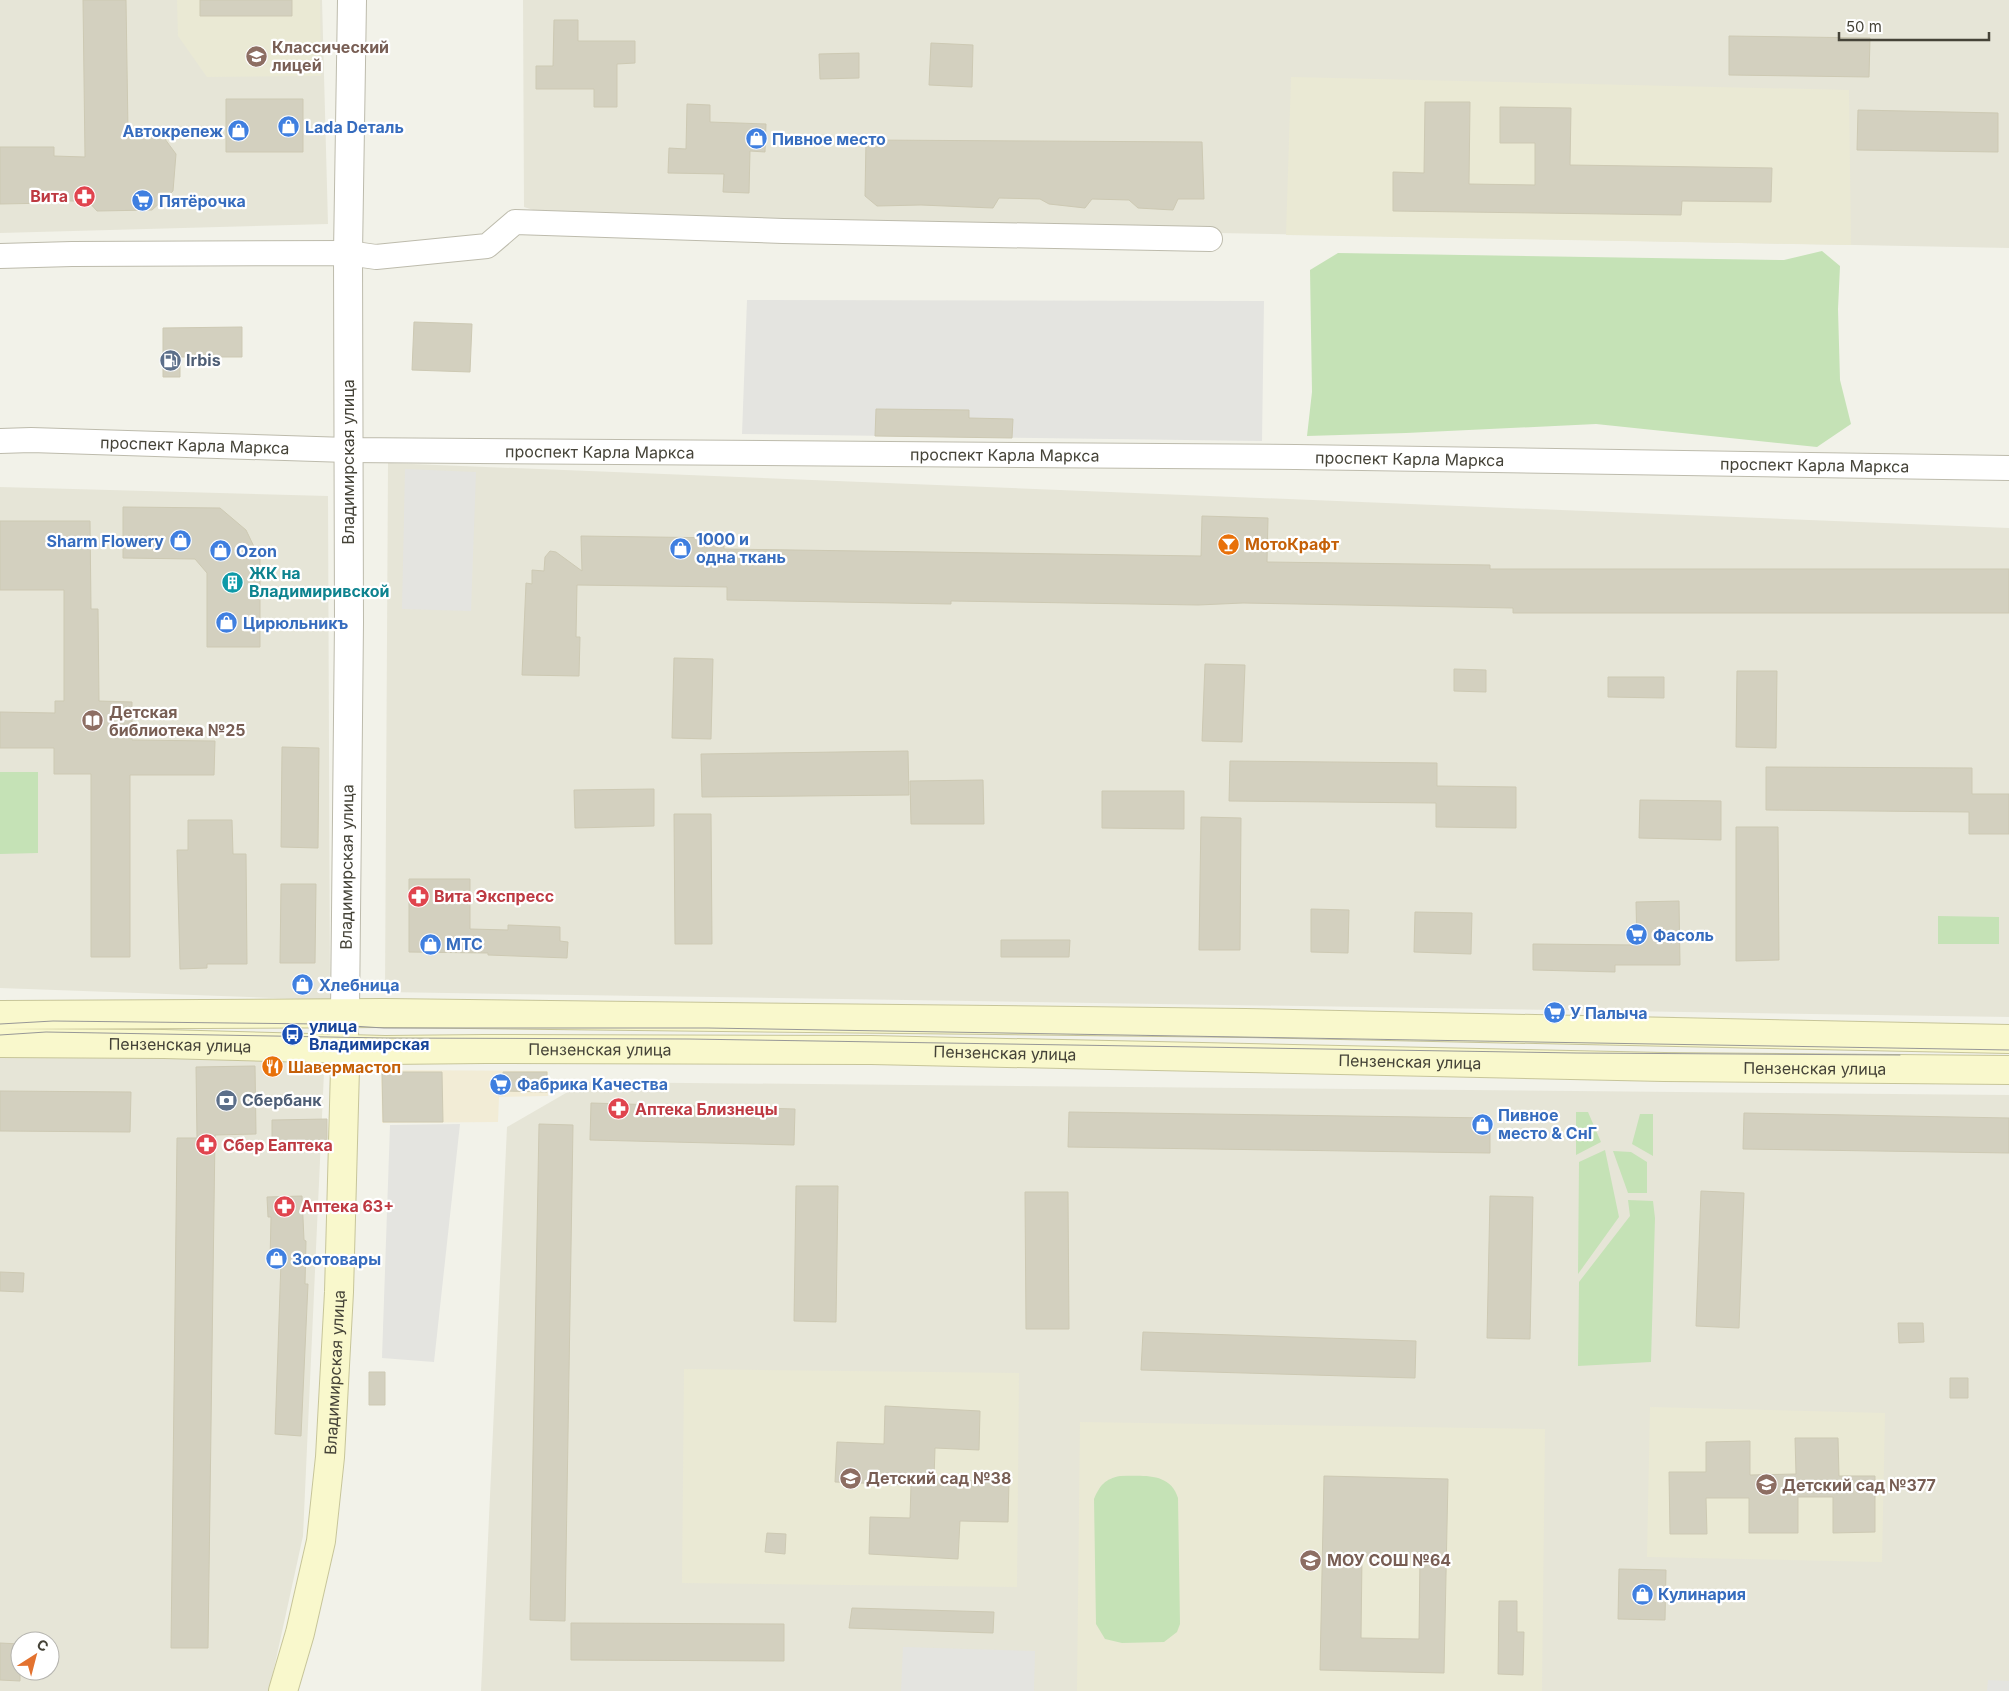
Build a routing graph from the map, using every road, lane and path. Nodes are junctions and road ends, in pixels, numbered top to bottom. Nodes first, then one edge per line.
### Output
1 (352, 0) edge
2 (1210, 239) dead end
3 (348, 253) junction
4 (0, 256) edge
5 (0, 442) edge
6 (347, 450) junction
7 (2009, 468) edge
8 (345, 1013) junction
9 (0, 1015) edge
10 (2009, 1039) edge
11 (0, 1043) edge
12 (344, 1049) junction
13 (2009, 1070) edge
14 (283, 1691) edge

1 - 3 street, Владимирская улица
2 - 3 street
3 - 4 street
3 - 6 street, Владимирская улица
5 - 6 street, проспект Карла Маркса
6 - 7 street, проспект Карла Маркса
6 - 8 street, Владимирская улица
8 - 9 main road, Пензенская улица
8 - 10 main road, Пензенская улица
8 - 12 main road, Владимирская улица
11 - 12 main road, Пензенская улица
12 - 13 main road, Пензенская улица
12 - 14 main road, Владимирская улица

